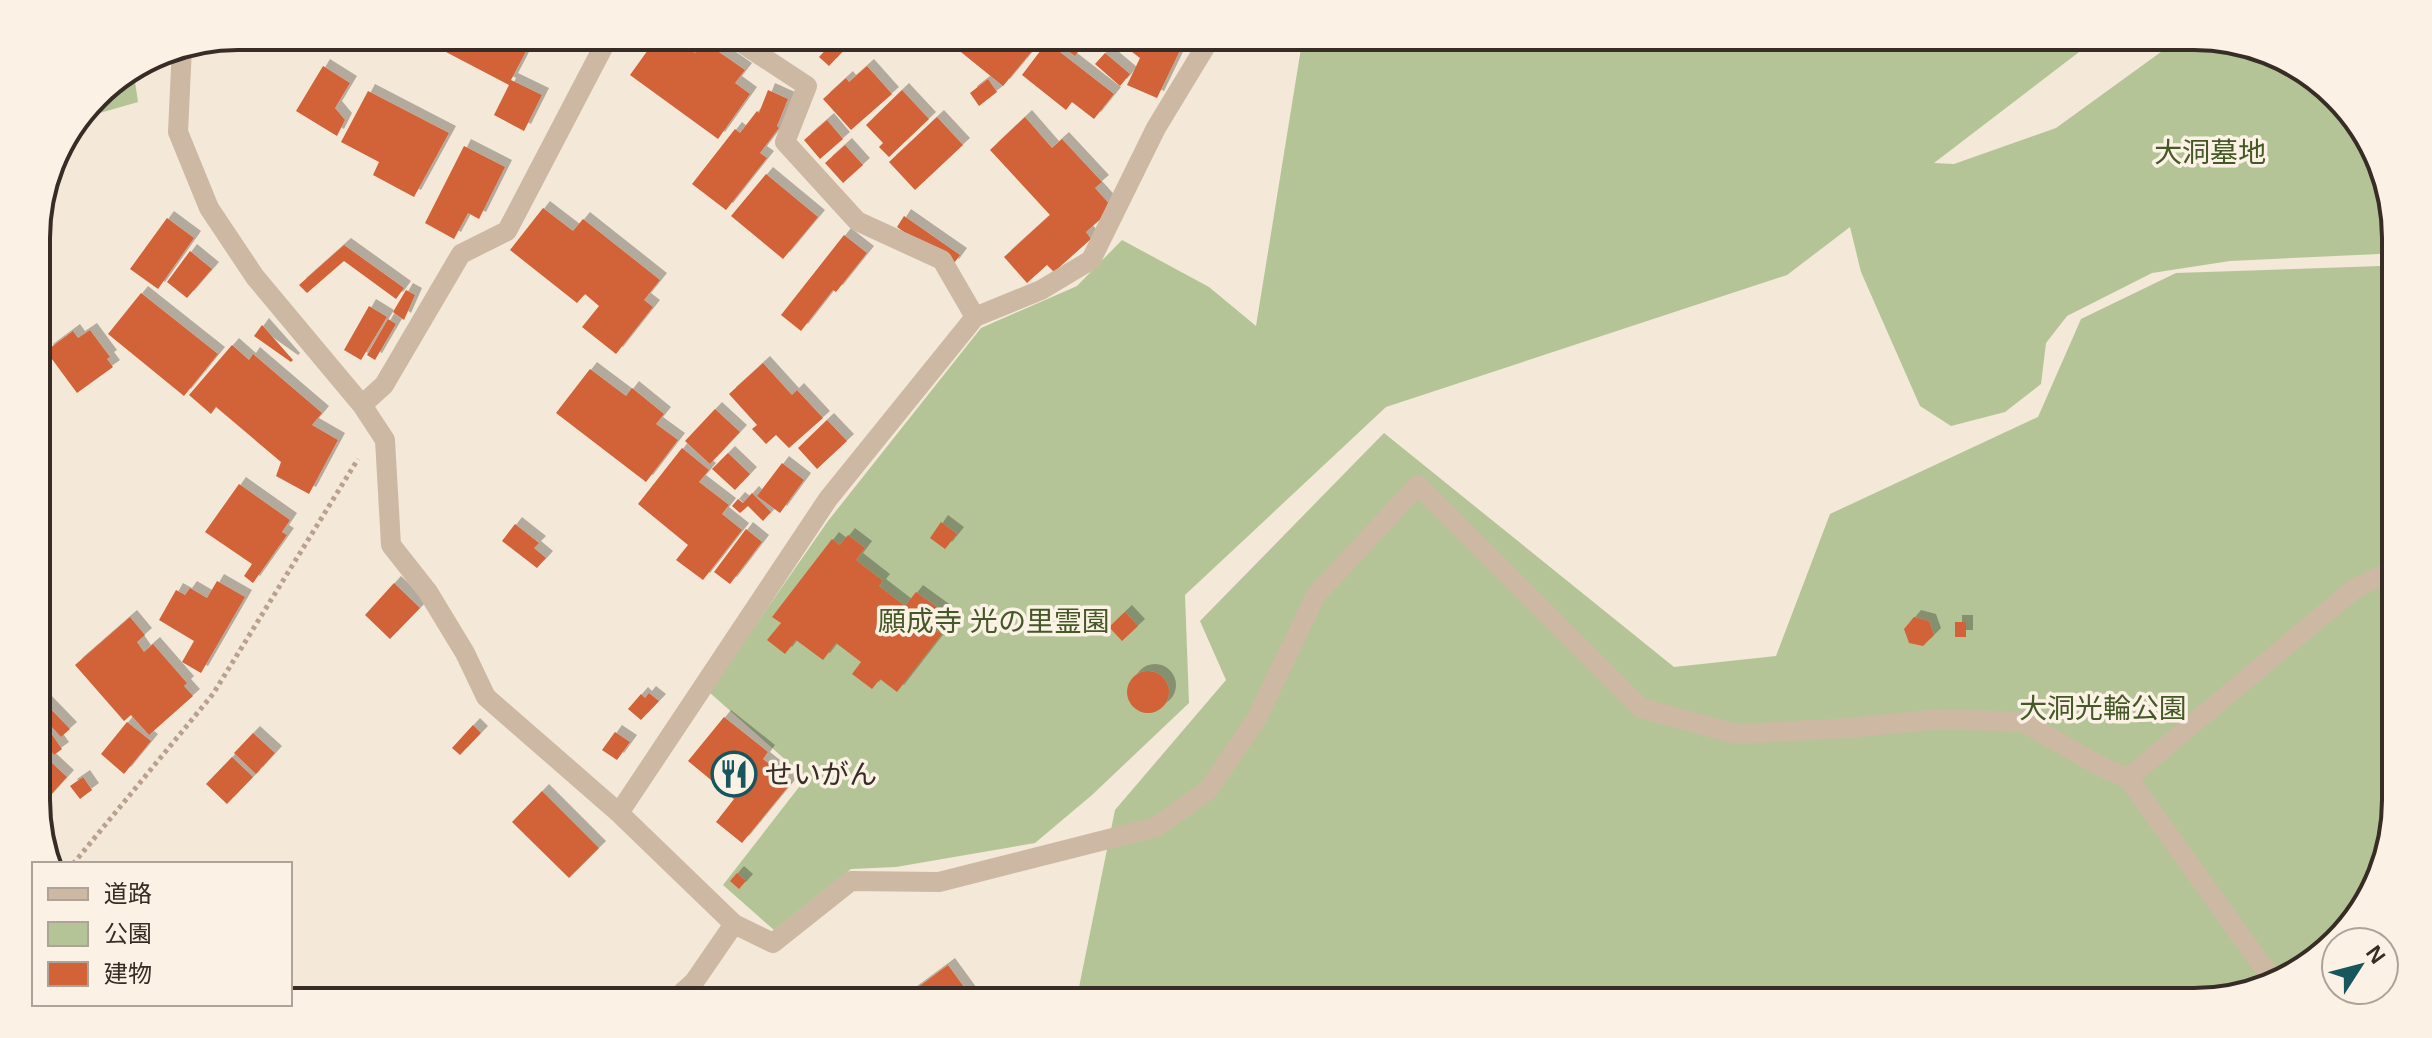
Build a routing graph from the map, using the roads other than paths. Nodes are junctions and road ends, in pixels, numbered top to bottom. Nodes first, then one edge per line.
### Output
1 (602, 50) edge
2 (752, 50) edge
3 (1203, 50) edge
4 (181, 59) edge
5 (975, 317) junction
6 (362, 405) junction
7 (2382, 575) edge
8 (2128, 778) junction
9 (619, 813) junction
10 (734, 924) junction
11 (2268, 973) edge
12 (687, 988) edge

1 - 6 street
2 - 5 street
3 - 5 street
4 - 6 street
5 - 9 street
6 - 9 street
7 - 8 street
8 - 10 street
8 - 11 street
9 - 10 street
10 - 12 street

